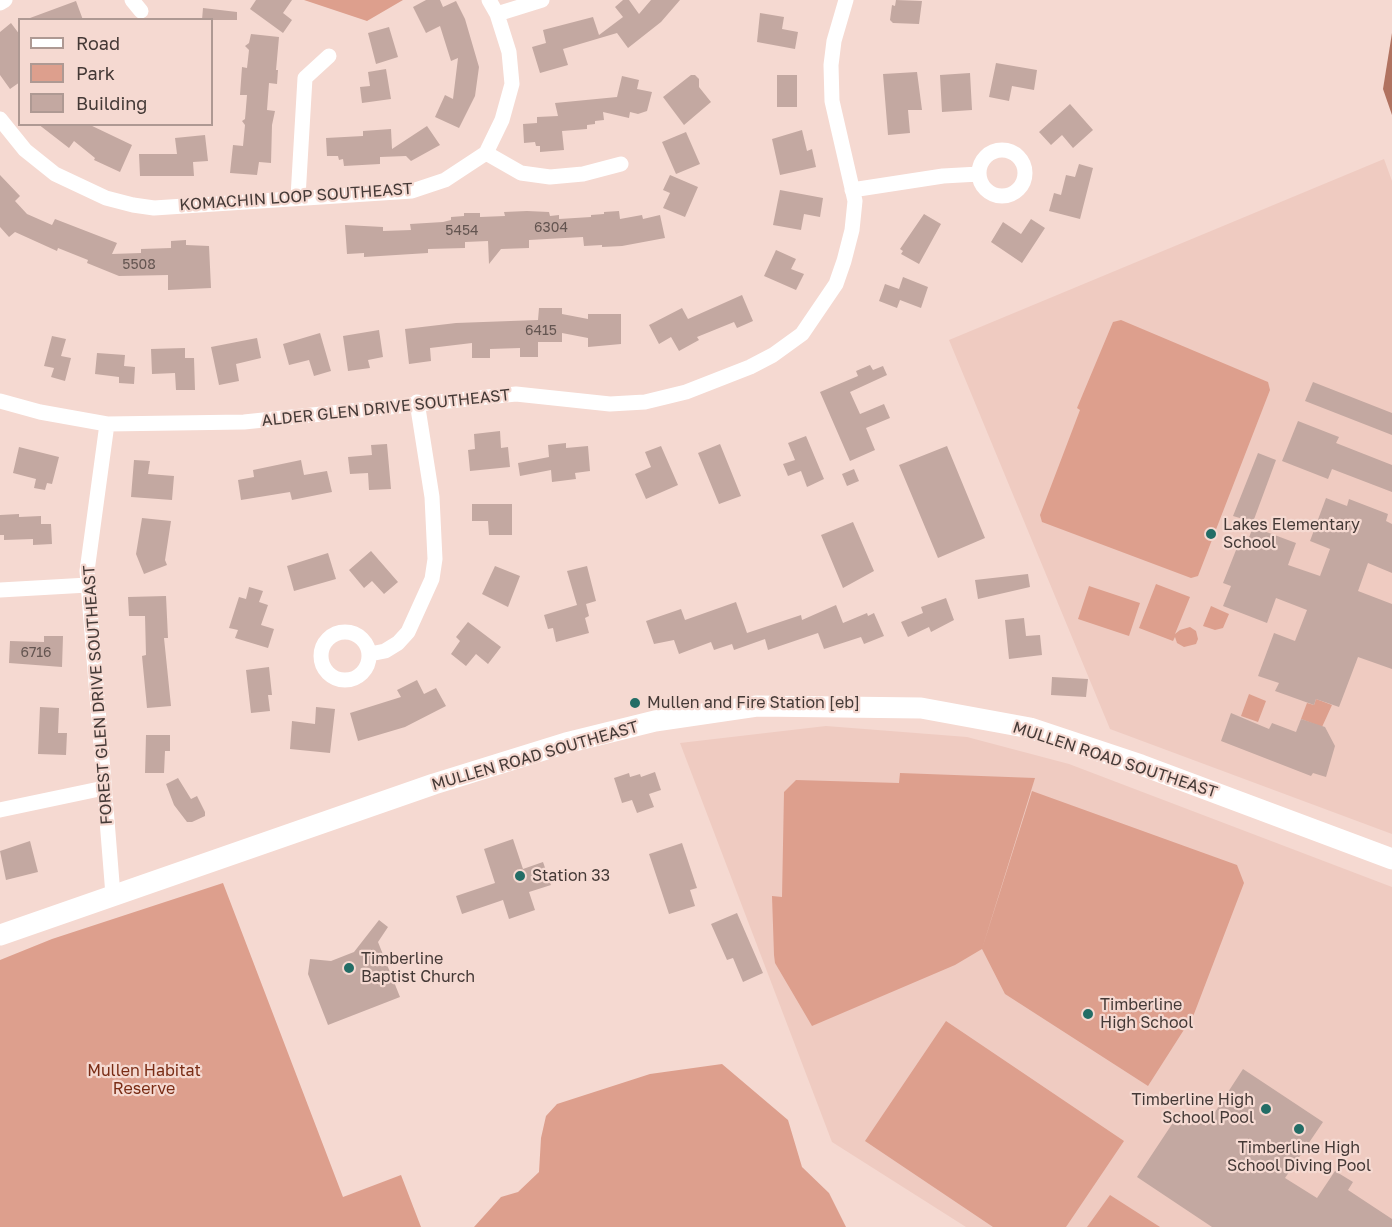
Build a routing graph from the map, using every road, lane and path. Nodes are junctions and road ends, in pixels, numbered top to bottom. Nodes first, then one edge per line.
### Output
1 (5, 0) edge
2 (542, 0) edge
3 (846, 0) edge
4 (0, 3) edge
5 (493, 7) edge
6 (329, 56) dead end
7 (0, 119) edge
8 (486, 153) junction
9 (621, 164) dead end
10 (979, 174) dead end
11 (852, 190) junction
12 (298, 197) junction
13 (0, 401) edge
14 (417, 402) junction
15 (106, 424) junction
16 (88, 585) junction
17 (0, 590) edge
18 (370, 654) dead end
19 (104, 788) junction
20 (0, 810) edge
21 (1392, 860) edge
22 (113, 895) junction
23 (0, 935) edge

1 - 4 street
2 - 5 street
3 - 11 street, ALDER GLEN DRIVE SOUTHEAST
5 - 8 street
6 - 12 street
7 - 12 street, KOMACHIN LOOP SOUTHEAST
8 - 9 street
8 - 12 street, KOMACHIN LOOP SOUTHEAST
10 - 11 street
11 - 14 street, ALDER GLEN DRIVE SOUTHEAST
13 - 15 street, ALDER GLEN DRIVE SOUTHEAST
14 - 15 street, ALDER GLEN DRIVE SOUTHEAST
14 - 18 street
15 - 16 street, FOREST GLEN DRIVE SOUTHEAST
16 - 17 street
16 - 19 street, FOREST GLEN DRIVE SOUTHEAST
19 - 20 street
19 - 22 street, FOREST GLEN DRIVE SOUTHEAST
21 - 22 street, MULLEN ROAD SOUTHEAST
22 - 23 street, MULLEN ROAD SOUTHEAST

